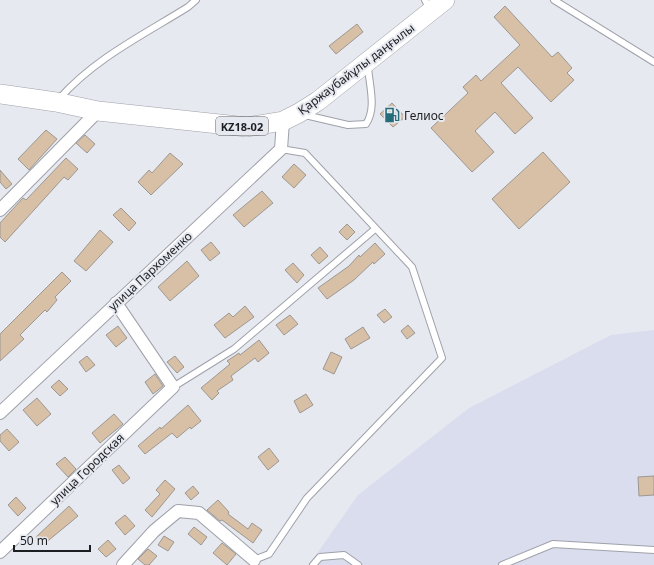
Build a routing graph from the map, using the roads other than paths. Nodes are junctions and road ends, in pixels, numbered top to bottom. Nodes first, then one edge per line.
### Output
1 (196, 0) edge
2 (554, 0) edge
3 (434, 4) edge
4 (368, 61) junction
5 (654, 62) edge
6 (0, 94) edge
7 (56, 102) junction
8 (98, 111) junction
9 (291, 117) junction
10 (281, 148) junction
11 (0, 210) edge
12 (376, 229) junction
13 (116, 303) junction
14 (173, 387) junction
15 (0, 413) edge
16 (654, 550) edge
17 (0, 552) edge
18 (252, 563) edge
19 (123, 565) edge
20 (313, 565) edge
21 (358, 565) edge
22 (502, 565) edge

1 - 7 lane
2 - 5 lane
3 - 4 highway, Қаржаубайұлы даңғылы / KZ18-02
4 - 9 highway, Қаржаубайұлы даңғылы / KZ18-02
4 - 9 lane
6 - 7 highway, Қаржаубайұлы даңғылы / KZ18-02
7 - 8 highway, Қаржаубайұлы даңғылы / KZ18-02
8 - 9 highway, Қаржаубайұлы даңғылы / KZ18-02
8 - 11 street
9 - 10 street
10 - 12 lane
10 - 13 street, улица Пархоменко
12 - 14 lane
12 - 18 lane
13 - 14 street
13 - 15 street, улица Пархоменко
14 - 17 street, улица Городская
16 - 22 lane
18 - 19 street
20 - 21 lane

